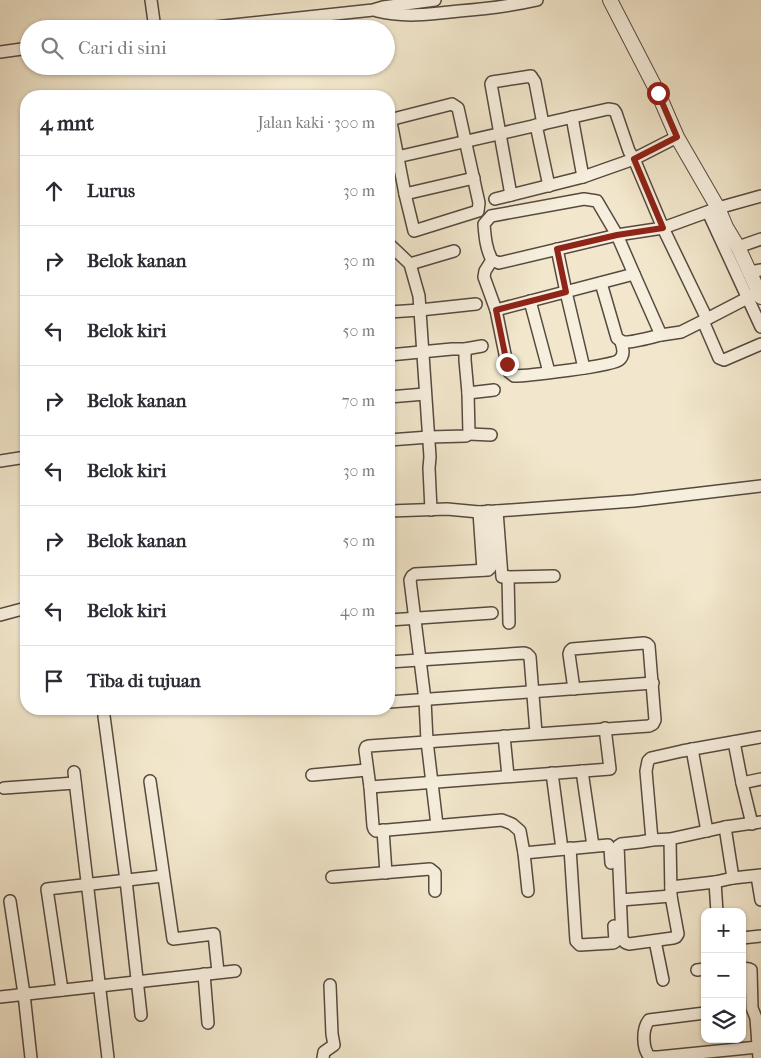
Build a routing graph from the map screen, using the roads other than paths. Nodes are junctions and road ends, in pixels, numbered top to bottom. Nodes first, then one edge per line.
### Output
1 (151, 0) edge
2 (435, 0) edge
3 (537, 0) edge
4 (610, 0) edge
5 (381, 7) edge
6 (154, 20) edge
7 (272, 20) edge
8 (20, 49) edge
9 (0, 52) edge
10 (572, 117) junction
11 (395, 119) edge
12 (539, 125) junction
13 (499, 134) junction
14 (677, 137) junction
15 (466, 142) junction
16 (395, 145) edge
17 (397, 157) junction
18 (634, 159) junction
19 (583, 177) junction
20 (474, 178) junction
21 (549, 186) junction
22 (405, 194) junction
23 (511, 195) junction
24 (760, 198) edge
25 (495, 199) dead end
26 (713, 210) junction
27 (663, 228) junction
28 (617, 235) junction
29 (761, 239) edge
30 (738, 247) junction
31 (557, 249) junction
32 (395, 250) edge
33 (454, 250) dead end
34 (492, 260) junction
35 (410, 264) junction
36 (755, 271) edge
37 (634, 274) junction
38 (602, 283) junction
39 (566, 292) junction
40 (756, 296) edge
41 (530, 301) junction
42 (476, 304) dead end
43 (417, 310) junction
44 (496, 310) junction
45 (395, 312) edge
46 (705, 320) junction
47 (761, 327) edge
48 (661, 335) junction
49 (622, 342) junction
50 (761, 344) edge
51 (482, 346) dead end
52 (465, 349) junction
53 (420, 352) junction
54 (395, 354) edge
55 (584, 368) junction
56 (549, 372) junction
57 (494, 390) dead end
58 (468, 393) junction
59 (422, 395) junction
60 (395, 397) edge
61 (469, 434) junction
62 (491, 435) dead end
63 (426, 437) junction
64 (395, 440) edge
65 (20, 458) edge
66 (0, 461) edge
67 (761, 486) edge
68 (431, 510) junction
69 (395, 511) edge
70 (488, 511) junction
71 (554, 576) dead end
72 (508, 577) junction
73 (20, 610) edge
74 (492, 613) dead end
75 (0, 615) edge
76 (414, 618) junction
77 (395, 620) edge
78 (509, 623) dead end
79 (420, 660) junction
80 (395, 662) edge
81 (653, 683) junction
82 (574, 689) junction
83 (533, 692) junction
84 (425, 700) junction
85 (395, 702) edge
86 (104, 716) dead end
87 (605, 728) junction
88 (536, 734) junction
89 (504, 736) junction
90 (761, 737) edge
91 (428, 741) junction
92 (734, 742) junction
93 (692, 750) junction
94 (367, 770) junction
95 (582, 771) junction
96 (552, 773) junction
97 (312, 775) dead end
98 (508, 776) junction
99 (761, 779) edge
100 (150, 781) dead end
101 (432, 782) junction
102 (742, 783) junction
103 (370, 787) junction
104 (4, 788) dead end
105 (757, 823) edge
106 (437, 825) junction
107 (725, 827) junction
108 (382, 830) junction
109 (708, 831) junction
110 (670, 839) junction
111 (652, 840) junction
112 (592, 846) junction
113 (566, 848) junction
114 (524, 853) junction
115 (386, 873) junction
116 (759, 875) edge
117 (163, 876) junction
118 (332, 877) dead end
119 (733, 878) junction
120 (126, 880) junction
121 (715, 882) junction
122 (87, 885) junction
123 (435, 891) dead end
124 (528, 891) dead end
125 (671, 891) junction
126 (621, 900) junction
127 (761, 900) edge
128 (10, 901) dead end
129 (717, 908) edge
130 (761, 936) edge
131 (746, 938) edge
132 (655, 941) junction
133 (746, 969) edge
134 (235, 971) dead end
135 (218, 972) junction
136 (204, 974) junction
137 (756, 979) edge
138 (663, 980) dead end
139 (137, 981) junction
140 (330, 984) dead end
141 (100, 985) junction
142 (62, 990) junction
143 (24, 994) junction
144 (0, 997) edge
145 (701, 1014) edge
146 (753, 1014) edge
147 (141, 1015) dead end
148 (208, 1022) dead end
149 (760, 1054) edge
150 (31, 1058) edge
151 (108, 1058) edge
152 (323, 1058) edge

1 - 6 street
2 - 5 street
3 - 5 street
4 - 14 street
5 - 7 street
8 - 9 street
10 - 12 street
10 - 18 street
10 - 19 street
11 - 15 street
12 - 13 street
12 - 13 street
12 - 21 street
13 - 15 street
13 - 23 street
14 - 18 street
14 - 26 street
15 - 17 street
15 - 20 street
16 - 17 street
17 - 22 street
18 - 19 street
18 - 27 street
19 - 21 street
20 - 22 street
20 - 22 street
21 - 23 street
23 - 25 street
24 - 26 street
26 - 27 street
26 - 30 street
26 - 40 street
27 - 28 street
27 - 46 street
28 - 31 street
28 - 34 street
28 - 37 street
29 - 30 street
30 - 36 street
31 - 34 street
31 - 39 street
32 - 35 street
33 - 35 street
34 - 44 street
35 - 43 street
36 - 40 street
37 - 38 street
37 - 48 street
38 - 39 street
38 - 49 street
39 - 41 street
39 - 55 street
40 - 46 street
40 - 47 street
41 - 44 street
41 - 56 street
42 - 43 street
43 - 45 street
43 - 53 street
44 - 56 street
46 - 48 street
46 - 50 street
48 - 49 street
49 - 55 street
51 - 52 street
52 - 53 street
52 - 58 street
53 - 54 street
53 - 59 street
55 - 56 street
57 - 58 street
58 - 61 street
59 - 60 street
59 - 63 street
61 - 62 street
61 - 63 street
63 - 64 street
63 - 68 street
65 - 66 street
67 - 70 street
68 - 69 street
68 - 70 street
70 - 72 street
70 - 76 street
71 - 72 street
72 - 78 street
73 - 75 street
74 - 76 street
76 - 77 street
76 - 79 street
79 - 80 street
79 - 83 street
79 - 84 street
81 - 82 street
81 - 82 street
81 - 87 street
82 - 83 street
83 - 84 street
83 - 88 street
84 - 85 street
84 - 91 street
86 - 120 street
87 - 88 street
87 - 95 street
88 - 89 street
89 - 91 street
89 - 98 street
90 - 92 street
91 - 94 street
91 - 101 street
92 - 93 street
92 - 102 street
93 - 109 street
93 - 111 street
94 - 97 street
94 - 103 street
95 - 96 street
95 - 112 street
96 - 98 street
96 - 113 street
98 - 101 street
99 - 102 street
100 - 117 street
101 - 103 street
101 - 106 street
102 - 105 street
103 - 108 street
104 - 122 street
105 - 107 street
106 - 108 street
106 - 114 street
107 - 109 street
107 - 119 street
108 - 115 street
109 - 110 street
110 - 111 street
110 - 125 street
111 - 126 street
112 - 113 street
112 - 113 street
113 - 114 street
114 - 124 street
115 - 118 street
115 - 123 street
116 - 119 street
116 - 127 street
117 - 120 street
117 - 135 street
119 - 121 street
120 - 122 street
120 - 139 street
121 - 125 street
121 - 129 street
122 - 141 street
122 - 142 street
125 - 126 street
125 - 132 street
126 - 132 street
128 - 143 street
130 - 131 street
132 - 138 street
133 - 137 street
134 - 135 street
135 - 136 street
136 - 139 street
136 - 148 street
137 - 146 street
139 - 141 street
139 - 147 street
140 - 152 street
141 - 142 street
141 - 151 street
142 - 143 street
143 - 144 street
143 - 150 street
145 - 149 street
146 - 149 street

